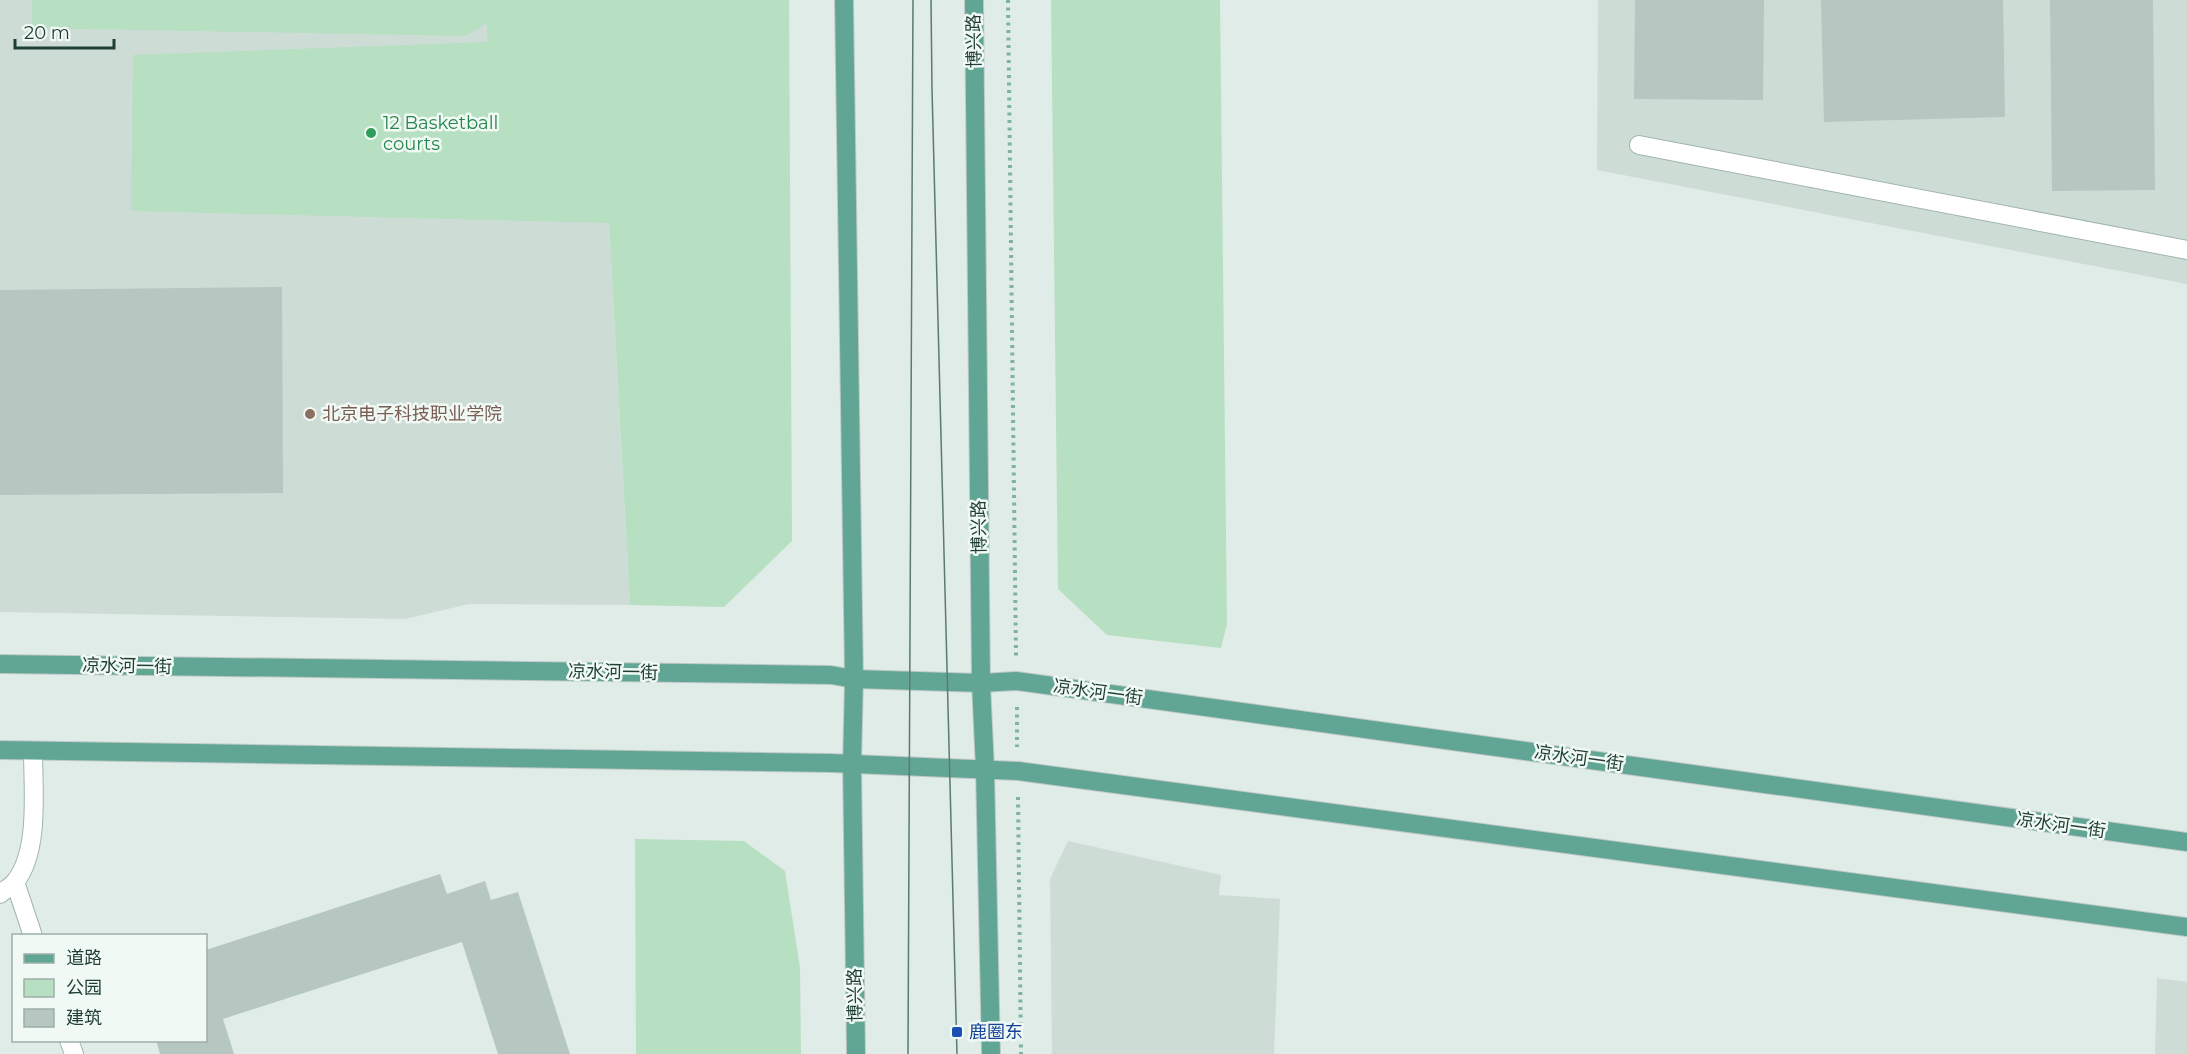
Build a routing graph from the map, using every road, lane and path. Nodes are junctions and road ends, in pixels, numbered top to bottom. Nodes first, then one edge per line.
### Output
1 (844, 0) edge
2 (974, 0) edge
3 (1008, 0) edge
4 (1639, 145) dead end
5 (2187, 250) edge
6 (0, 664) edge
7 (854, 679) junction
8 (1016, 681) junction
9 (981, 683) junction
10 (0, 750) edge
11 (33, 751) junction
12 (852, 764) junction
13 (985, 769) junction
14 (1018, 771) junction
15 (2187, 842) edge
16 (15, 882) junction
17 (0, 894) edge
18 (2187, 927) edge
19 (32, 934) edge
20 (856, 1054) edge
21 (991, 1054) edge
22 (1021, 1054) edge

1 - 7 main road, 博兴路
2 - 9 main road, 博兴路
3 - 8 path
4 - 5 street
6 - 7 main road, 凉水河一街
7 - 9 main road, 凉水河一街
7 - 12 main road, 博兴路
8 - 9 main road, 凉水河一街
8 - 14 path
8 - 15 main road, 凉水河一街
9 - 13 main road, 博兴路
10 - 11 main road
11 - 12 main road
11 - 16 street
12 - 13 main road
12 - 20 main road, 博兴路
13 - 14 main road
13 - 21 main road, 博兴路
14 - 18 main road
14 - 22 path
16 - 17 street
16 - 19 street

